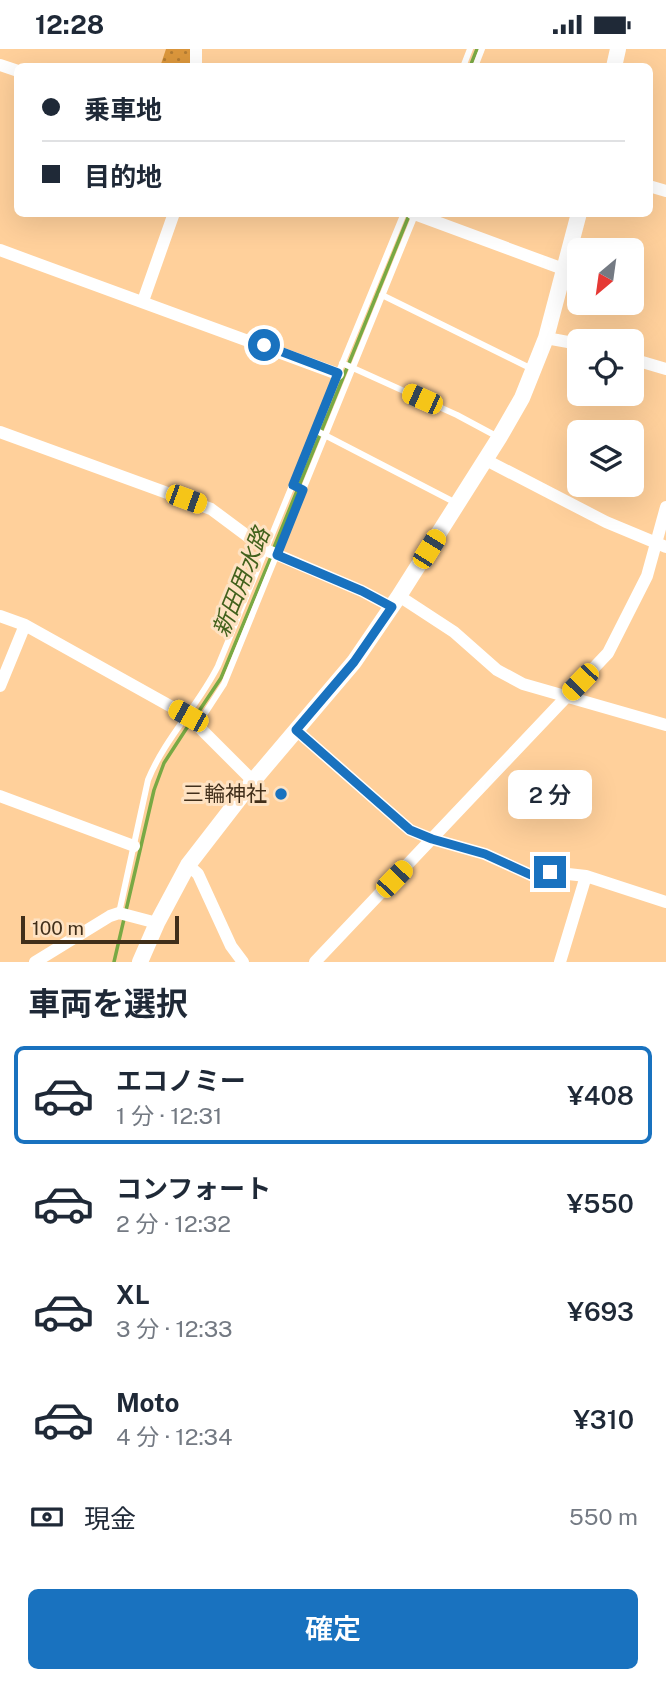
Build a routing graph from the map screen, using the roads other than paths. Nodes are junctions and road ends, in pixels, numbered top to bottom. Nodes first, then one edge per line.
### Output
1 (173, 217) edge
2 (411, 217) edge
3 (411, 217) edge
4 (420, 217) edge
5 (578, 217) edge
6 (0, 250) edge
7 (566, 270) junction
8 (382, 295) junction
9 (143, 301) junction
10 (546, 338) junction
11 (567, 342) edge
12 (644, 363) edge
13 (340, 368) junction
14 (354, 369) junction
15 (666, 369) edge
16 (534, 370) junction
17 (315, 430) junction
18 (0, 432) edge
19 (326, 435) junction
20 (499, 438) junction
21 (486, 460) junction
22 (293, 485) junction
23 (303, 490) junction
24 (458, 503) junction
25 (666, 507) edge
26 (660, 546) edge
27 (271, 553) junction
28 (396, 602) junction
29 (0, 615) edge
30 (25, 625) junction
31 (0, 686) edge
32 (566, 697) junction
33 (193, 720) junction
34 (666, 725) edge
35 (296, 730) junction
36 (253, 781) junction
37 (0, 796) edge
38 (432, 839) junction
39 (134, 846) junction
40 (188, 865) junction
41 (586, 876) junction
42 (666, 902) edge
43 (124, 914) junction
44 (158, 923) junction
45 (35, 962) edge
46 (141, 962) edge
47 (243, 962) edge
48 (315, 962) edge
49 (560, 962) edge

1 - 9 street
2 - 8 lane
3 - 13 lane
4 - 7 street
5 - 7 street
6 - 9 street
7 - 10 street
8 - 14 lane
8 - 16 lane
9 - 13 street
10 - 11 street
10 - 16 street
12 - 15 street
13 - 14 lane
13 - 17 lane
14 - 19 lane
14 - 20 lane
16 - 20 street
17 - 19 lane
17 - 22 lane
18 - 27 street
19 - 23 lane
19 - 24 lane
20 - 21 street
21 - 24 street
21 - 26 street
22 - 23 lane
22 - 27 lane
23 - 27 lane
24 - 28 street
25 - 26 street
26 - 32 street
27 - 28 street
27 - 33 lane
27 - 33 lane
28 - 32 street
28 - 35 street
29 - 30 street
30 - 31 street
30 - 33 street
32 - 34 street
32 - 38 street
33 - 36 street
33 - 39 lane
35 - 36 street
35 - 38 street
36 - 40 street
37 - 39 street
38 - 41 street
38 - 48 street
39 - 43 lane
40 - 44 street
40 - 47 street
41 - 42 street
41 - 49 street
43 - 44 street
43 - 45 street
44 - 46 street

